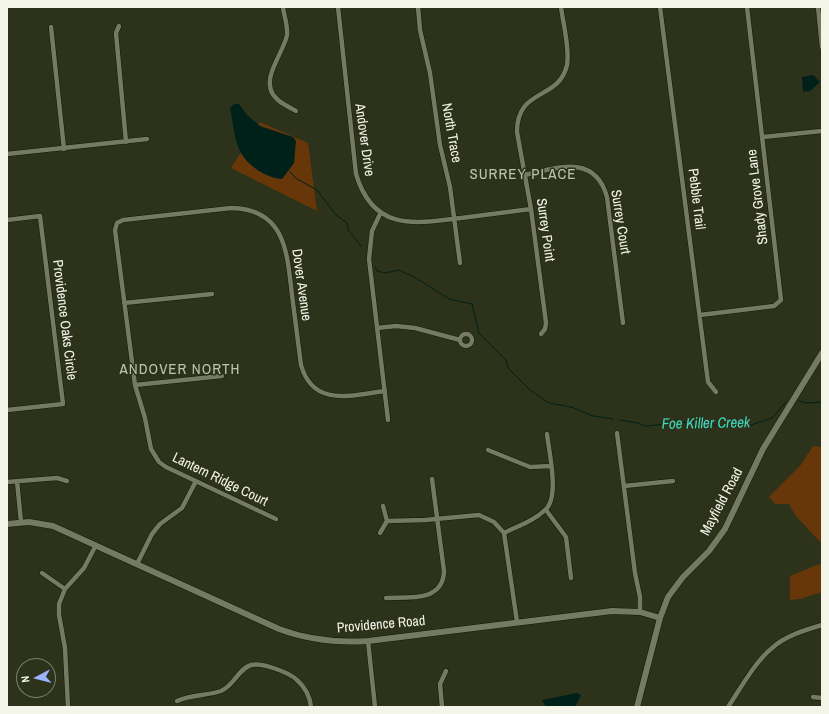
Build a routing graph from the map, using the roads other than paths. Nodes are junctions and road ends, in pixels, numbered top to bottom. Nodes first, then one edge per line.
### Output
1 (283, 7) edge
2 (338, 7) edge
3 (418, 7) edge
4 (561, 7) edge
5 (660, 7) edge
6 (747, 7) edge
7 (818, 7) edge
8 (119, 26) dead end
9 (51, 27) dead end
10 (822, 47) edge
11 (296, 112) dead end
12 (822, 131) edge
13 (763, 138) junction
14 (147, 139) dead end
15 (126, 142) junction
16 (64, 149) junction
17 (7, 154) edge
18 (525, 175) junction
19 (531, 209) junction
20 (380, 212) junction
21 (454, 219) junction
22 (7, 220) edge
23 (117, 223) joint
24 (460, 263) dead end
25 (212, 294) dead end
26 (124, 303) junction
27 (700, 315) junction
28 (623, 323) dead end
29 (377, 328) junction
30 (541, 334) dead end
31 (460, 340) dead end
32 (822, 353) edge
33 (222, 376) dead end
34 (134, 385) junction
35 (385, 391) junction
36 (716, 392) dead end
37 (7, 410) edge
38 (388, 420) dead end
39 (617, 433) dead end
40 (546, 434) dead end
41 (488, 450) dead end
42 (550, 466) junction
43 (432, 479) dead end
44 (17, 481) junction
45 (196, 481) junction
46 (672, 481) dead end
47 (7, 482) edge
48 (67, 482) dead end
49 (624, 486) junction
50 (383, 506) dead end
51 (546, 510) junction
52 (276, 519) dead end
53 (437, 519) junction
54 (387, 521) junction
55 (21, 522) junction
56 (7, 524) edge
57 (380, 533) dead end
58 (504, 533) junction
59 (96, 545) junction
60 (136, 564) junction
61 (42, 573) dead end
62 (571, 578) dead end
63 (65, 589) junction
64 (386, 598) dead end
65 (640, 612) junction
66 (660, 618) junction
67 (517, 622) junction
68 (822, 625) edge
69 (368, 641) junction
70 (446, 671) dead end
71 (813, 697) dead end
72 (822, 698) edge
73 (177, 701) dead end
74 (68, 707) edge
75 (311, 707) edge
76 (375, 707) edge
77 (442, 707) edge
78 (637, 707) edge
79 (728, 707) edge

1 - 11 street
2 - 20 street, Andover Drive
3 - 21 street, North Trace
4 - 18 street, Surrey Point
5 - 27 street, Pebble Trail
6 - 13 street, Shady Grove Lane
7 - 10 street
8 - 15 street
9 - 16 street
12 - 13 street
13 - 27 street, Shady Grove Lane
14 - 15 street
15 - 16 street
16 - 17 street
18 - 19 street, Surrey Point
18 - 28 street, Surrey Court
19 - 21 street, Andover Drive
19 - 30 street, Surrey Point
20 - 21 street, Andover Drive
20 - 29 street
21 - 24 street, North Trace
22 - 37 street, Providence Oaks Circle
23 - 26 street, Lantern Ridge Court
23 - 35 street, Dover Avenue
25 - 26 street
26 - 34 street, Lantern Ridge Court
27 - 36 street, Pebble Trail
29 - 31 street
29 - 35 street
32 - 66 street, Mayfield Road
33 - 34 street
34 - 45 street, Lantern Ridge Court
35 - 38 street
39 - 49 street
40 - 42 street
41 - 42 street
42 - 51 street
43 - 53 street
44 - 47 street
44 - 48 street
44 - 55 street
45 - 52 street, Lantern Ridge Court
45 - 60 street
46 - 49 street
49 - 65 street
50 - 54 street
51 - 58 street
51 - 62 street
53 - 54 street
53 - 58 street
53 - 64 street
54 - 57 street
55 - 56 street, Providence Road
55 - 59 street, Providence Road
58 - 67 street
59 - 60 street, Providence Road
59 - 63 street
60 - 69 street, Providence Road
61 - 63 street
63 - 74 street
65 - 66 street, Providence Road
65 - 67 street, Providence Road
66 - 78 street, Mayfield Road
67 - 69 street, Providence Road
68 - 79 street
69 - 76 street
70 - 77 street
71 - 72 street
73 - 75 street

